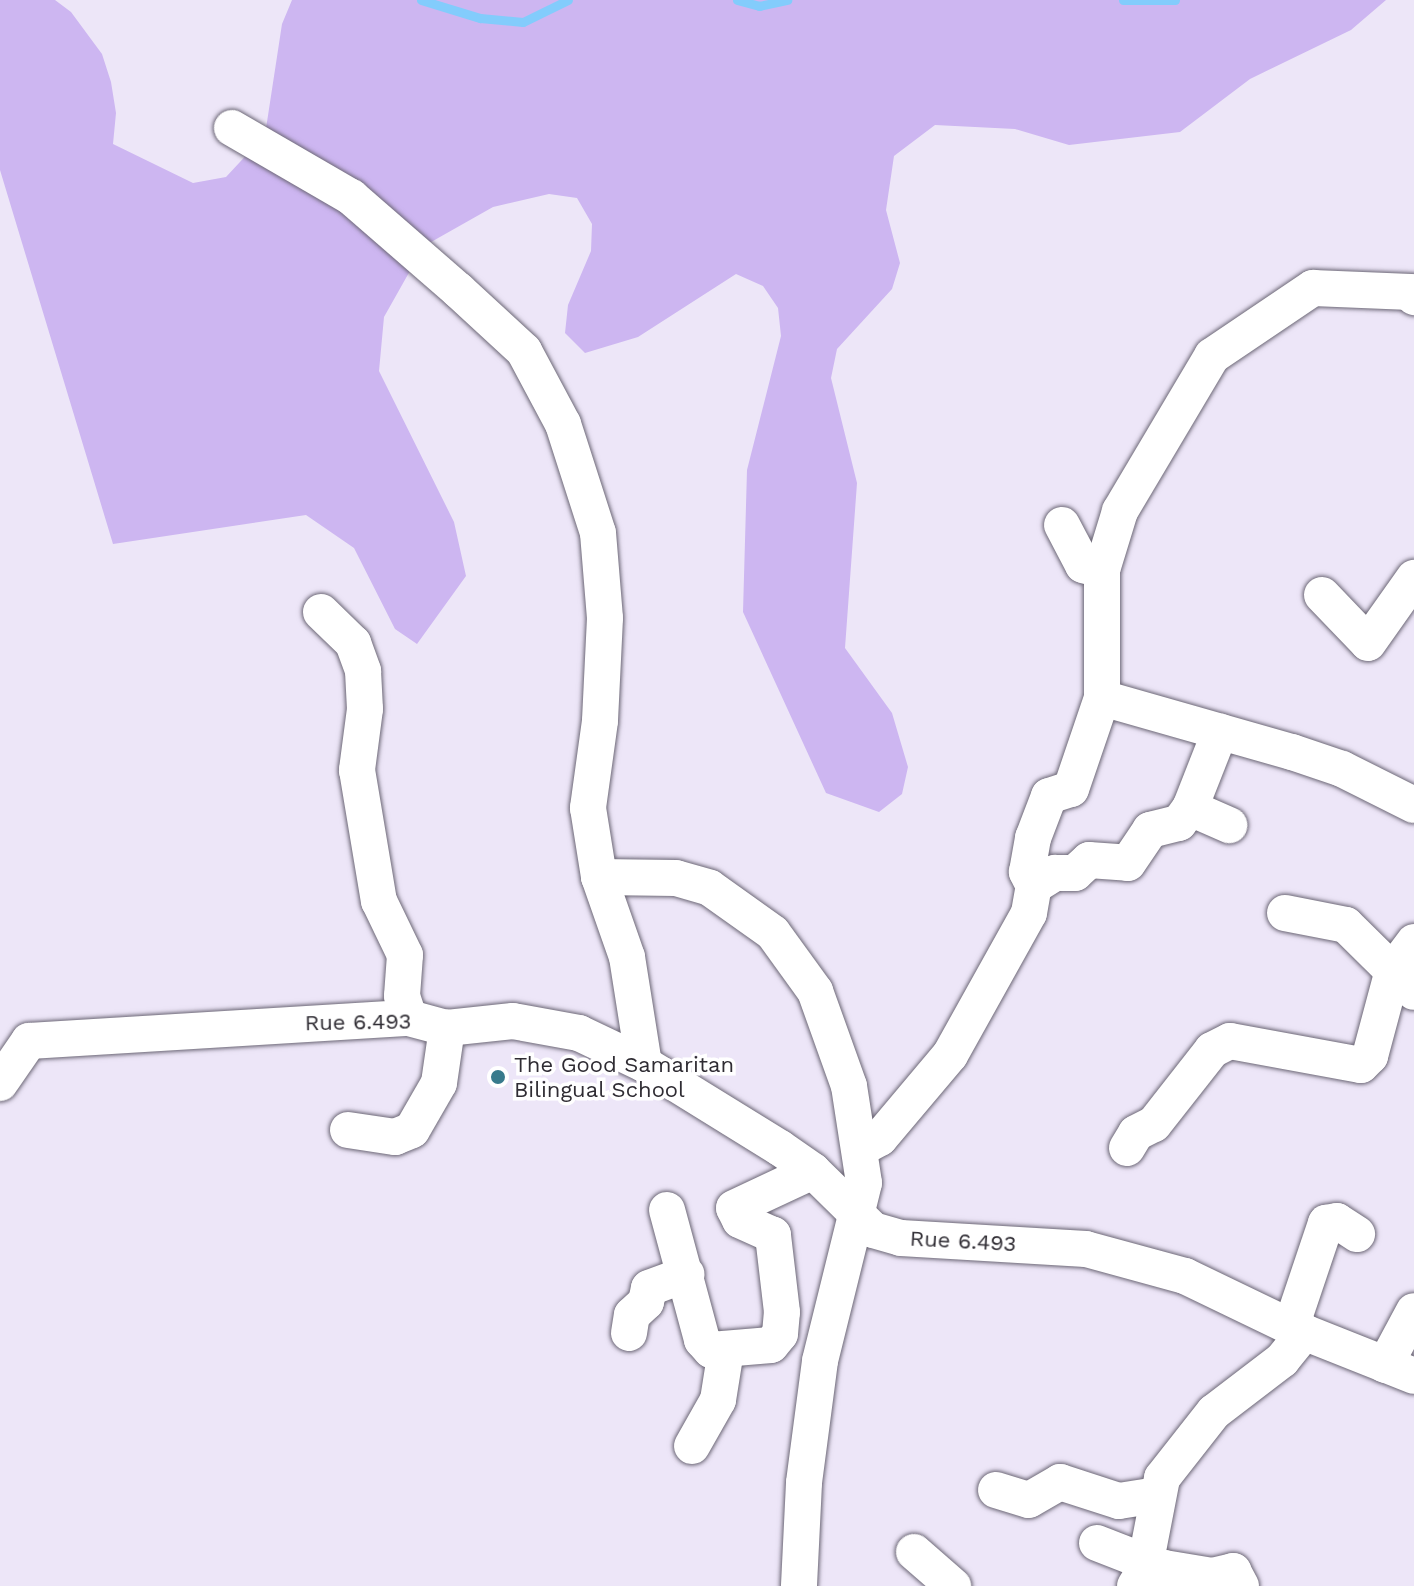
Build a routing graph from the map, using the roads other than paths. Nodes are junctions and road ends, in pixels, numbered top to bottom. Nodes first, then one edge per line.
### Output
1 (232, 128) dead end
2 (1414, 297) edge
3 (1062, 525) dead end
4 (1102, 570) junction
5 (1414, 578) edge
6 (1322, 595) dead end
7 (321, 612) dead end
8 (1102, 698) junction
9 (1220, 732) junction
10 (1413, 804) edge
11 (1190, 808) junction
12 (1229, 825) dead end
13 (599, 877) junction
14 (1034, 886) junction
15 (1285, 913) dead end
16 (1407, 968) edge
17 (409, 1018) junction
18 (447, 1028) junction
19 (644, 1064) junction
20 (0, 1083) edge
21 (348, 1130) dead end
22 (863, 1147) junction
23 (1127, 1148) dead end
24 (813, 1171) junction
25 (667, 1210) dead end
26 (857, 1217) junction
27 (1357, 1234) dead end
28 (687, 1274) junction
29 (1414, 1311) edge
30 (1298, 1330) junction
31 (629, 1333) dead end
32 (726, 1350) junction
33 (1400, 1370) edge
34 (692, 1446) dead end
35 (996, 1490) dead end
36 (1156, 1495) junction
37 (1097, 1543) dead end
38 (914, 1552) dead end
39 (1142, 1573) edge
40 (799, 1586) edge
41 (953, 1586) edge
42 (1241, 1586) edge

1 - 13 street
2 - 4 street
3 - 4 street
4 - 8 street
5 - 6 street
7 - 17 street
8 - 9 street
8 - 14 street
9 - 10 street
9 - 11 street
11 - 12 street
11 - 14 street
13 - 19 street
13 - 22 street
14 - 22 street
15 - 16 street
16 - 23 street
17 - 18 street, Rue 6.493
17 - 20 street, Rue 6.493
18 - 19 street, Rue 6.493
18 - 21 street
19 - 24 street, Rue 6.493
22 - 26 street
24 - 26 street, Rue 6.493
24 - 32 street
25 - 28 street
26 - 30 street, Rue 6.493
26 - 40 street
27 - 30 street
28 - 31 street
28 - 32 street
29 - 33 street
30 - 33 street, Rue 6.493
30 - 36 street
32 - 34 street
35 - 36 street
36 - 39 street
37 - 39 street
38 - 41 street
39 - 42 street

